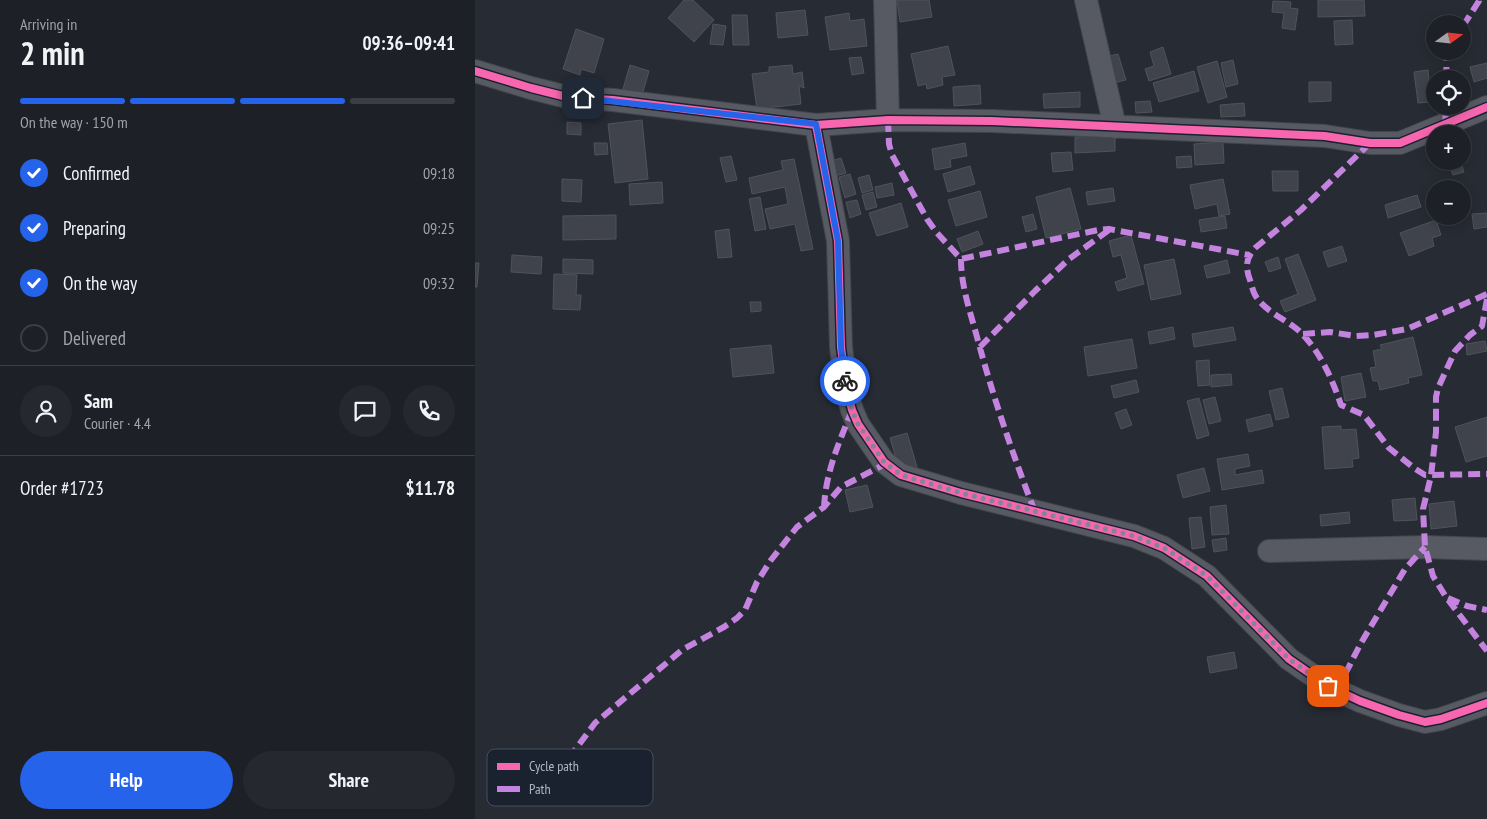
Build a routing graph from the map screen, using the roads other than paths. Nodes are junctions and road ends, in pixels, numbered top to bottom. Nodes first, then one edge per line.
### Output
1 (885, 0) edge
2 (1086, 0) edge
3 (475, 72) edge
4 (1482, 114) edge
5 (887, 120) junction
6 (816, 124) junction
7 (1115, 127) junction
8 (1487, 549) edge
9 (1269, 551) dead end
10 (1487, 703) edge

1 - 5 street
2 - 7 street
3 - 6 street
4 - 7 street
5 - 6 street
5 - 7 street
6 - 10 street
8 - 9 street

